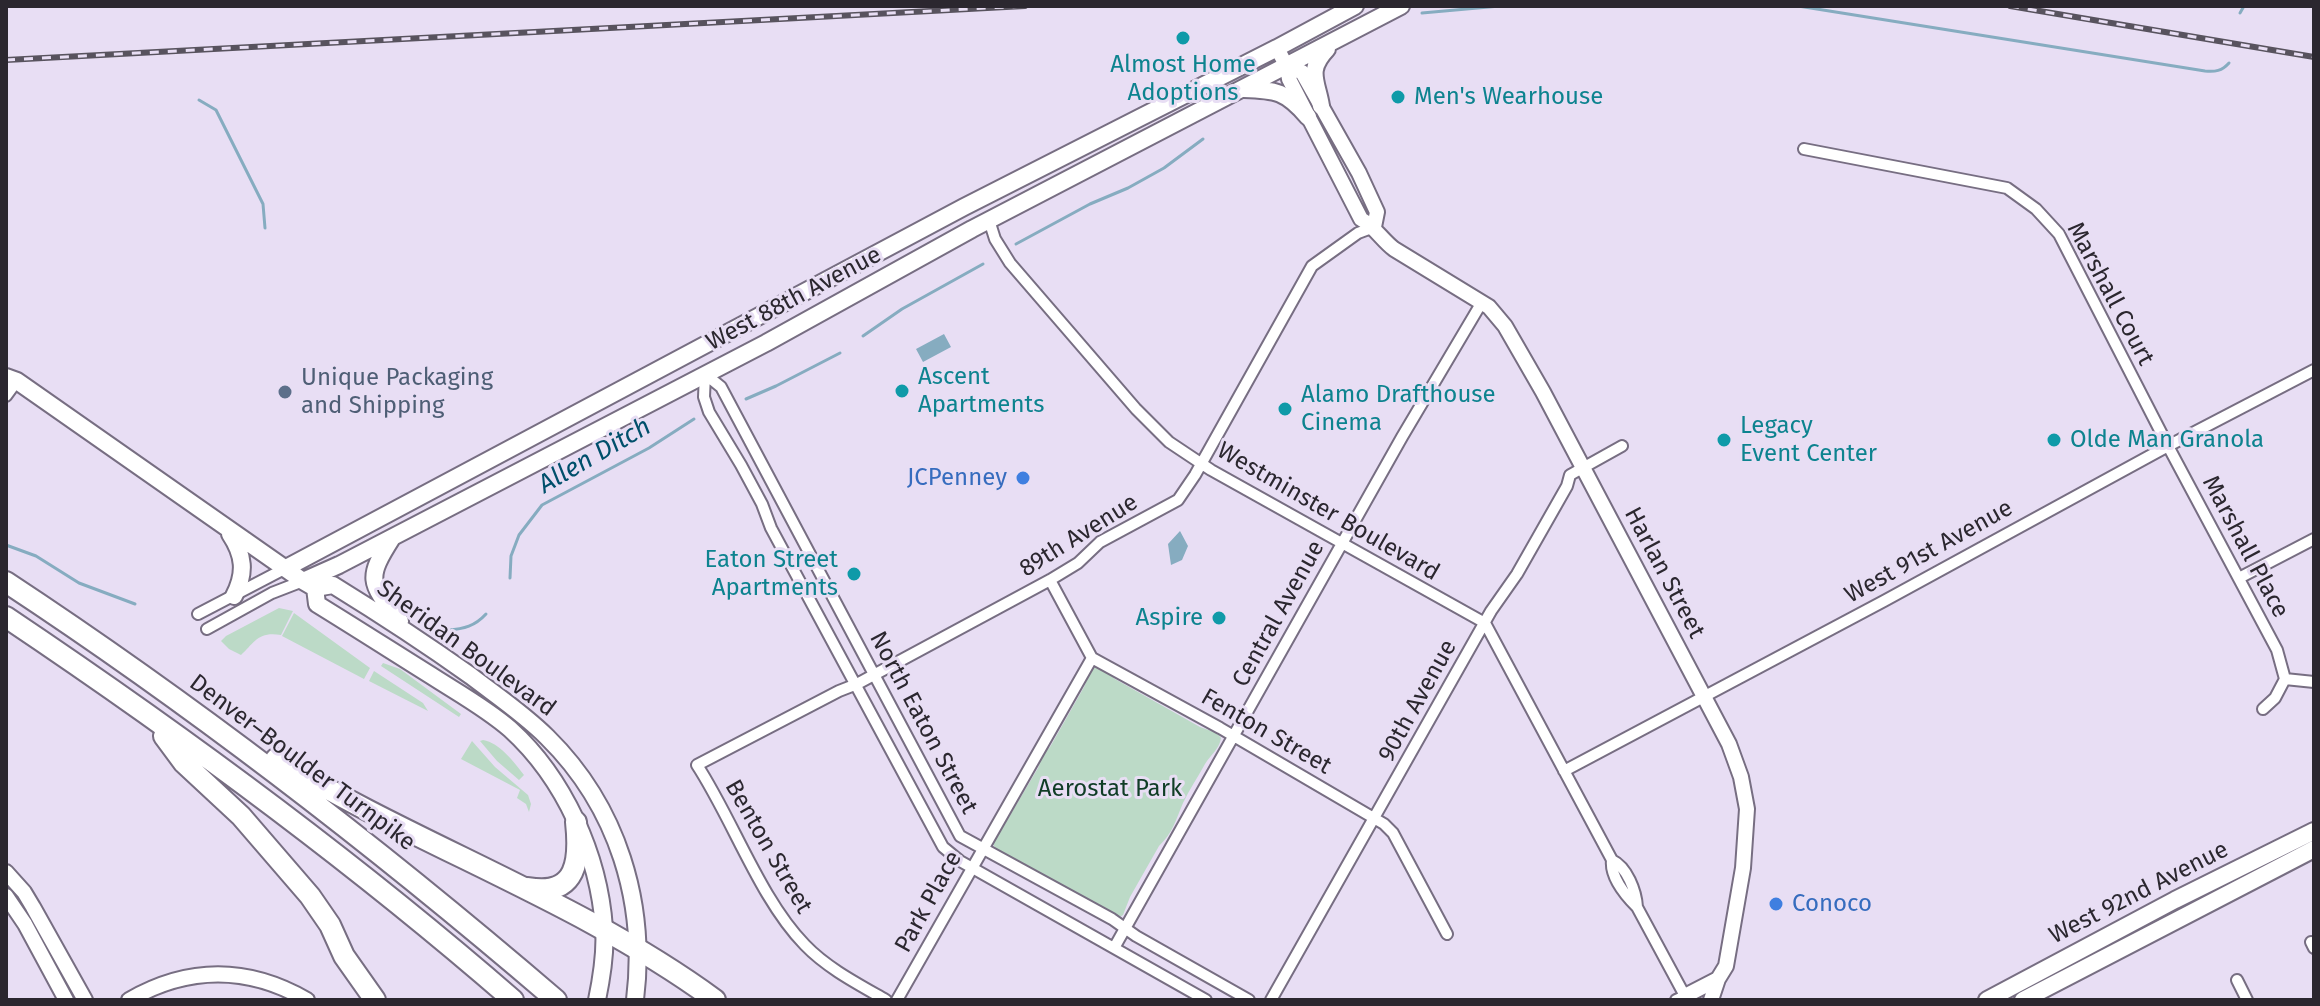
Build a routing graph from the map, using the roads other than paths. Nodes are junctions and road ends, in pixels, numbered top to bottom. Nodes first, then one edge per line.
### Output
1 (1355, 6) edge
2 (1401, 6) edge
3 (1335, 41) junction
4 (1277, 48) junction
5 (1287, 67) junction
6 (1242, 88) junction
7 (1314, 111) junction
8 (1316, 132) junction
9 (1804, 149) dead end
10 (1367, 190) junction
11 (989, 220) junction
12 (1374, 227) junction
13 (1482, 302) junction
14 (6, 366) edge
15 (2314, 370) edge
16 (705, 374) junction
17 (12, 379) edge
18 (6, 396) edge
19 (1622, 446) dead end
20 (2168, 446) junction
21 (1201, 463) junction
22 (1583, 466) junction
23 (225, 526) junction
24 (393, 536) junction
25 (2314, 539) edge
26 (1343, 542) junction
27 (286, 568) junction
28 (2239, 578) junction
29 (1050, 580) junction
30 (6, 582) edge
31 (309, 584) junction
32 (6, 596) edge
33 (234, 596) junction
34 (198, 614) dead end
35 (6, 617) edge
36 (1485, 623) junction
37 (207, 629) dead end
38 (6, 630) edge
39 (410, 633) junction
40 (1092, 658) junction
41 (875, 674) junction
42 (2285, 679) junction
43 (2314, 682) edge
44 (857, 684) junction
45 (1705, 697) junction
46 (2263, 709) dead end
47 (225, 734) junction
48 (164, 736) junction
49 (1233, 736) junction
50 (697, 765) joint
51 (1564, 771) junction
52 (1375, 818) junction
53 (576, 822) junction
54 (2314, 831) edge
55 (983, 847) junction
56 (2314, 849) edge
57 (972, 867) junction
58 (6, 872) edge
59 (516, 885) junction
60 (6, 896) edge
61 (604, 928) junction
62 (1125, 928) junction
63 (1447, 934) dead end
64 (1114, 948) junction
65 (639, 950) junction
66 (1718, 979) junction
67 (2237, 980) dead end
68 (598, 996) edge
69 (1683, 999) edge
70 (66, 1000) edge
71 (85, 1000) edge
72 (129, 1000) edge
73 (307, 1000) edge
74 (375, 1000) edge
75 (498, 1000) edge
76 (513, 1000) edge
77 (541, 1000) edge
78 (556, 1000) edge
79 (635, 1000) edge
80 (715, 1000) edge
81 (886, 1000) edge
82 (897, 1000) edge
83 (1206, 1000) edge
84 (1249, 1000) edge
85 (1271, 1000) edge
86 (1711, 1000) edge
87 (1987, 1000) edge
88 (2023, 1000) edge
89 (2247, 1000) edge

1 - 4 main road, West 88th Avenue
2 - 3 main road, West 88th Avenue
3 - 5 main road, West 88th Avenue
3 - 7 main road
4 - 5 street, Harlan Street
4 - 27 main road, West 88th Avenue
5 - 6 main road, West 88th Avenue
5 - 7 street, Harlan Street
6 - 7 main road
6 - 11 main road, West 88th Avenue
7 - 8 street, Harlan Street
7 - 10 street, Harlan Street
8 - 10 street
8 - 12 street, Harlan Street
9 - 20 street, Marshall Court
10 - 12 street, Harlan Street
11 - 16 main road, West 88th Avenue
11 - 21 street, Westminster Boulevard
12 - 13 street, Harlan Street
12 - 21 street, 89th Avenue
13 - 22 street, Harlan Street
13 - 26 street, Central Avenue
14 - 17 main road, Sheridan Boulevard
15 - 20 street, West 91st Avenue
16 - 24 main road, West 88th Avenue
16 - 41 street, North Eaton Street
16 - 44 street, North Eaton Street
17 - 18 street
17 - 23 main road, Sheridan Boulevard
19 - 22 street, 90th Avenue
20 - 28 street, Marshall Place
20 - 45 street, West 91st Avenue
21 - 26 street, Westminster Boulevard
21 - 29 street, 89th Avenue
22 - 36 street, 90th Avenue
22 - 45 street, Harlan Street
23 - 27 main road, Sheridan Boulevard
23 - 33 main road
24 - 31 main road, West 88th Avenue
24 - 39 main road
25 - 28 street
26 - 36 street, Westminster Boulevard
26 - 49 street, Central Avenue
27 - 31 main road, Sheridan Boulevard
27 - 33 street, West 88th Avenue
28 - 42 street, Marshall Place
29 - 40 street
29 - 41 street, 89th Avenue
30 - 47 highway, Denver–Boulder Turnpike
31 - 37 street, West 88th Avenue
31 - 39 main road, Sheridan Boulevard
31 - 53 main road, Sheridan Boulevard
32 - 77 highway
33 - 34 street, West 88th Avenue
35 - 76 highway
36 - 51 street
36 - 52 street, 90th Avenue
38 - 48 highway
39 - 65 main road, Sheridan Boulevard
40 - 49 street, Fenton Street
40 - 55 street, Park Place
41 - 44 street, 89th Avenue
41 - 55 street, North Eaton Street
42 - 43 street
42 - 46 street
44 - 50 street, 89th Avenue
44 - 57 street, North Eaton Street
45 - 51 street, West 91st Avenue
45 - 66 street, Harlan Street
47 - 59 highway
47 - 78 highway, Denver–Boulder Turnpike
48 - 74 highway
48 - 75 highway
49 - 52 street, Fenton Street
49 - 62 street, Central Avenue
50 - 81 street, Benton Street
51 - 69 street
52 - 63 street, Fenton Street
52 - 85 street, 90th Avenue
53 - 59 highway
53 - 61 main road, Sheridan Boulevard
54 - 87 main road, West 92nd Avenue
55 - 57 street, Park Place
55 - 62 street, North Eaton Street
56 - 88 main road, West 92nd Avenue
57 - 64 street, North Eaton Street
57 - 82 street, Park Place
58 - 71 street
59 - 61 highway
60 - 70 street
61 - 65 highway
61 - 68 main road, Sheridan Boulevard
62 - 64 street, Central Avenue
62 - 84 street, North Eaton Street
64 - 83 street, North Eaton Street
65 - 79 main road, Sheridan Boulevard
65 - 80 highway
66 - 69 street
66 - 86 street, Harlan Street
67 - 89 street
72 - 73 street

